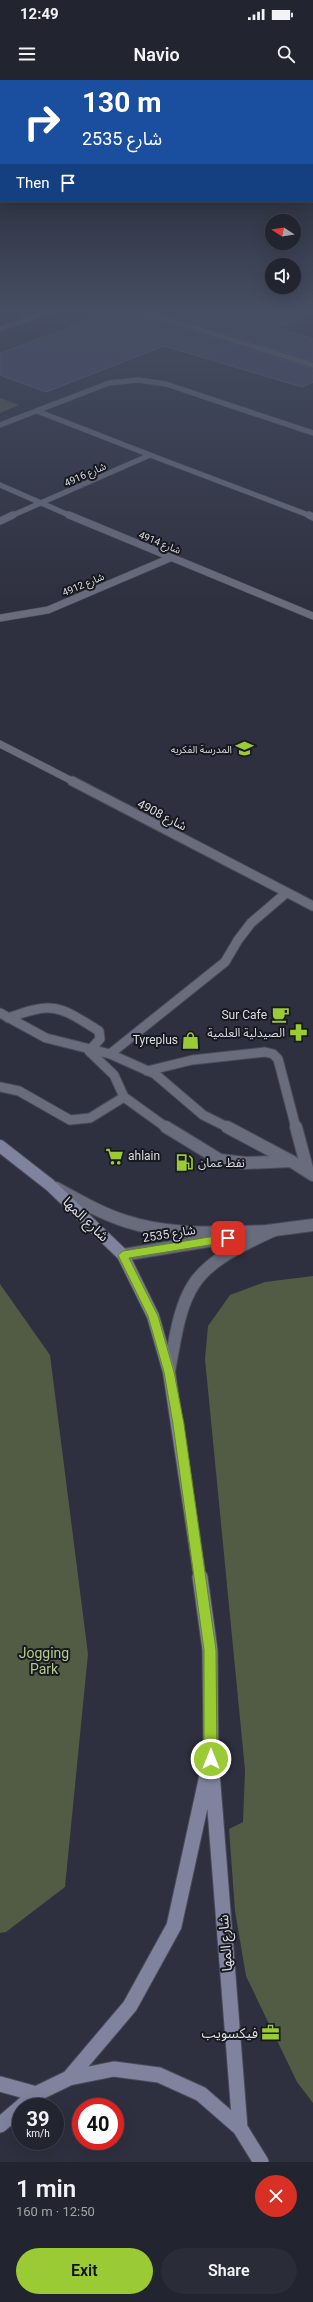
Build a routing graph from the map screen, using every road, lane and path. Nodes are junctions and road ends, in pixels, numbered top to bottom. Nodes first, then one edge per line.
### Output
1 (44, 408) edge
2 (237, 408) edge
3 (37, 411) junction
4 (0, 425) edge
5 (313, 434) edge
6 (150, 455) junction
7 (0, 485) edge
8 (41, 504) junction
9 (313, 517) edge
10 (0, 521) edge
11 (170, 558) junction
12 (313, 616) edge
13 (0, 618) edge
14 (0, 744) edge
15 (286, 893) junction
16 (313, 906) edge
17 (4, 1015) edge
18 (89, 1051) junction
19 (110, 1054) junction
20 (147, 1071) junction
21 (0, 1087) edge
22 (124, 1097) junction
23 (0, 1146) edge
24 (291, 1161) junction
25 (310, 1173) edge
26 (50, 1185) junction
27 (313, 1225) edge
28 (273, 1231) junction
29 (123, 1255) junction
30 (169, 1372) junction
31 (211, 1759) junction
32 (69, 2078) junction
33 (0, 2084) edge
34 (36, 2094) junction
35 (31, 2098) edge
36 (12, 2115) edge
37 (0, 2125) edge
38 (240, 2128) junction
39 (261, 2162) edge

1 - 3 street
2 - 5 street
3 - 4 street
3 - 6 street
6 - 8 street, 4916 شارع
6 - 9 street
7 - 8 street, 4914 شارع
8 - 10 street, 4916 شارع
8 - 11 street, 4914 شارع
11 - 12 street, 4914 شارع
11 - 13 street, 4912 شارع
14 - 15 street, 4908 شارع
15 - 16 street, 4908 شارع
15 - 19 street
17 - 18 street
17 - 18 street
18 - 19 street
18 - 22 street
19 - 20 street
20 - 24 street
20 - 25 street
21 - 22 street
22 - 24 street
23 - 26 street, شارع المها
24 - 25 street
26 - 28 street
26 - 29 street, شارع المها
27 - 28 street, 2535 شارع
28 - 29 street, 2535 شارع
28 - 30 street
29 - 30 street, شارع المها
30 - 31 street, شارع المها
31 - 32 street, شارع المها
31 - 38 street, شارع المها
32 - 34 street
32 - 38 street
33 - 34 street
34 - 35 street
36 - 37 street
38 - 39 street

